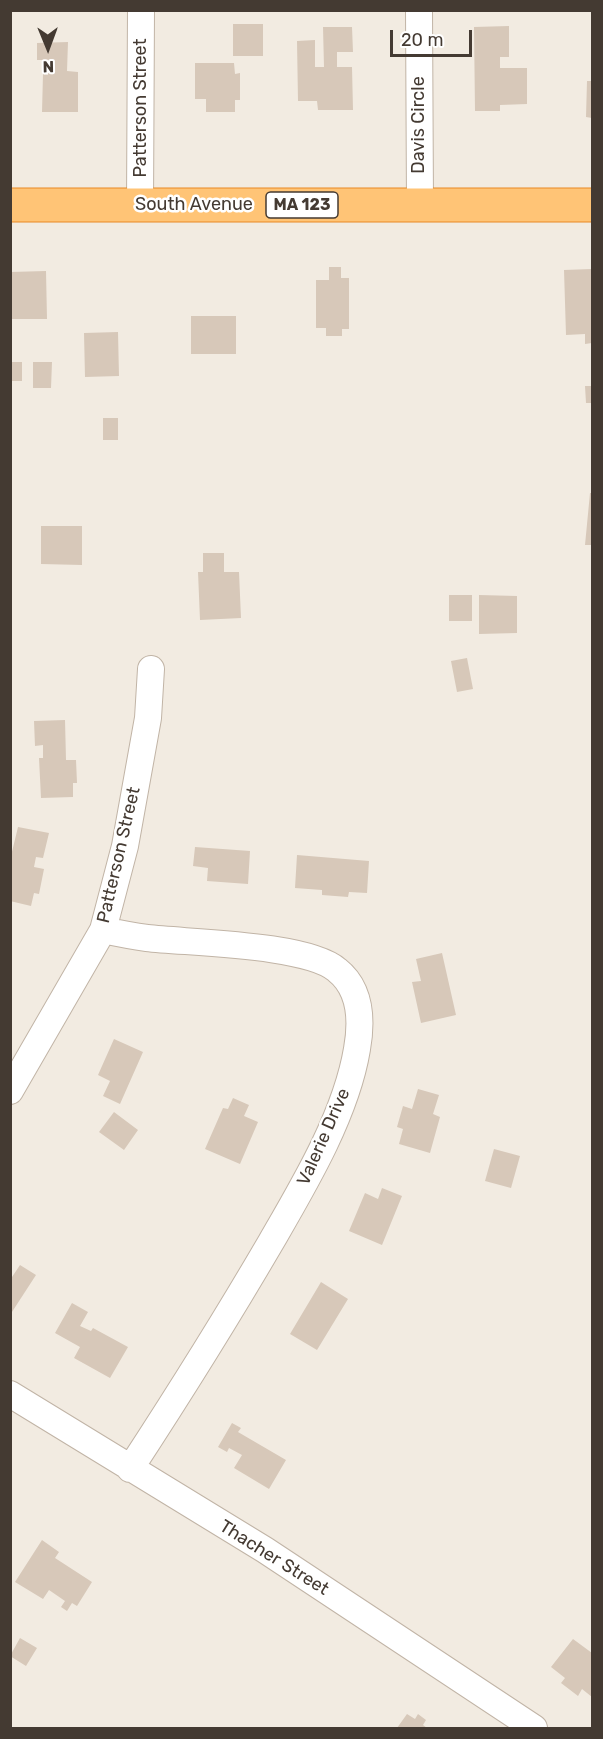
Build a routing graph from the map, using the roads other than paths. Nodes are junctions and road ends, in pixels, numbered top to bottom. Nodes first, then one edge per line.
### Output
1 (141, 10) edge
2 (419, 10) edge
3 (420, 204) junction
4 (140, 205) junction
5 (592, 205) edge
6 (10, 206) edge
7 (151, 669) dead end
8 (103, 930) junction
9 (10, 1091) edge
10 (10, 1394) edge
11 (130, 1469) junction
12 (534, 1728) edge

1 - 4 street, Patterson Street
2 - 3 street, Davis Circle
3 - 4 highway, South Avenue / MA 123
3 - 5 highway, South Avenue / MA 123
4 - 6 highway, South Avenue / MA 123
7 - 8 street, Patterson Street
8 - 9 street, Patterson Street
8 - 11 street, Valerie Drive
10 - 11 street, Thacher Street
11 - 12 street, Thacher Street

